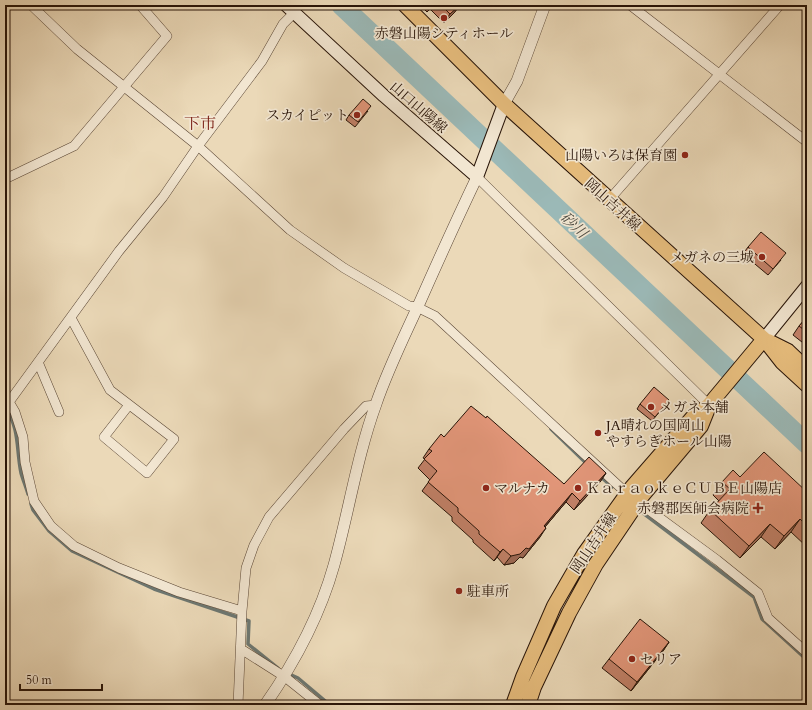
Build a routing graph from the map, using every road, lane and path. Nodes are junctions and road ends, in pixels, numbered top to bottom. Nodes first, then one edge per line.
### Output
1 (31, 5) edge
2 (140, 5) edge
3 (405, 5) edge
4 (545, 5) edge
5 (630, 5) edge
6 (780, 5) edge
7 (290, 9) edge
8 (720, 73) junction
9 (125, 86) junction
10 (504, 104) junction
11 (807, 142) edge
12 (198, 146) junction
13 (478, 171) junction
14 (5, 179) edge
15 (609, 200) junction
16 (807, 286) edge
17 (417, 307) junction
18 (71, 318) junction
19 (764, 339) junction
20 (38, 362) junction
21 (807, 369) edge
22 (807, 385) edge
23 (7, 399) edge
24 (129, 405) junction
25 (376, 405) junction
26 (709, 405) junction
27 (59, 412) dead end
28 (621, 488) dead end
29 (649, 510) dead end
30 (242, 611) junction
31 (240, 649) junction
32 (807, 653) edge
33 (285, 677) junction
34 (238, 705) edge
35 (265, 705) edge
36 (320, 705) edge
37 (513, 705) edge
38 (528, 705) edge

1 - 9 street
2 - 9 street
3 - 10 main road, 岡山吉井線
4 - 10 street
5 - 8 street
6 - 8 street
7 - 12 street
7 - 13 main road, 山口山陽線
8 - 11 street
8 - 15 street
9 - 12 street
9 - 14 street
10 - 13 main road
10 - 15 main road, 岡山吉井線
12 - 17 street
12 - 18 street
13 - 17 street
13 - 26 street
15 - 19 main road, 岡山吉井線
16 - 19 main road
17 - 25 street
17 - 28 street
18 - 20 street
18 - 24 street
19 - 21 main road
19 - 22 main road
19 - 26 main road, 岡山吉井線
20 - 23 street
20 - 27 street
23 - 30 street
24 - 24 street
25 - 30 street
25 - 33 street
26 - 37 main road, 岡山吉井線
26 - 38 main road, 岡山吉井線
29 - 32 street
30 - 31 street
31 - 33 street
31 - 34 street
33 - 35 street
33 - 36 street

